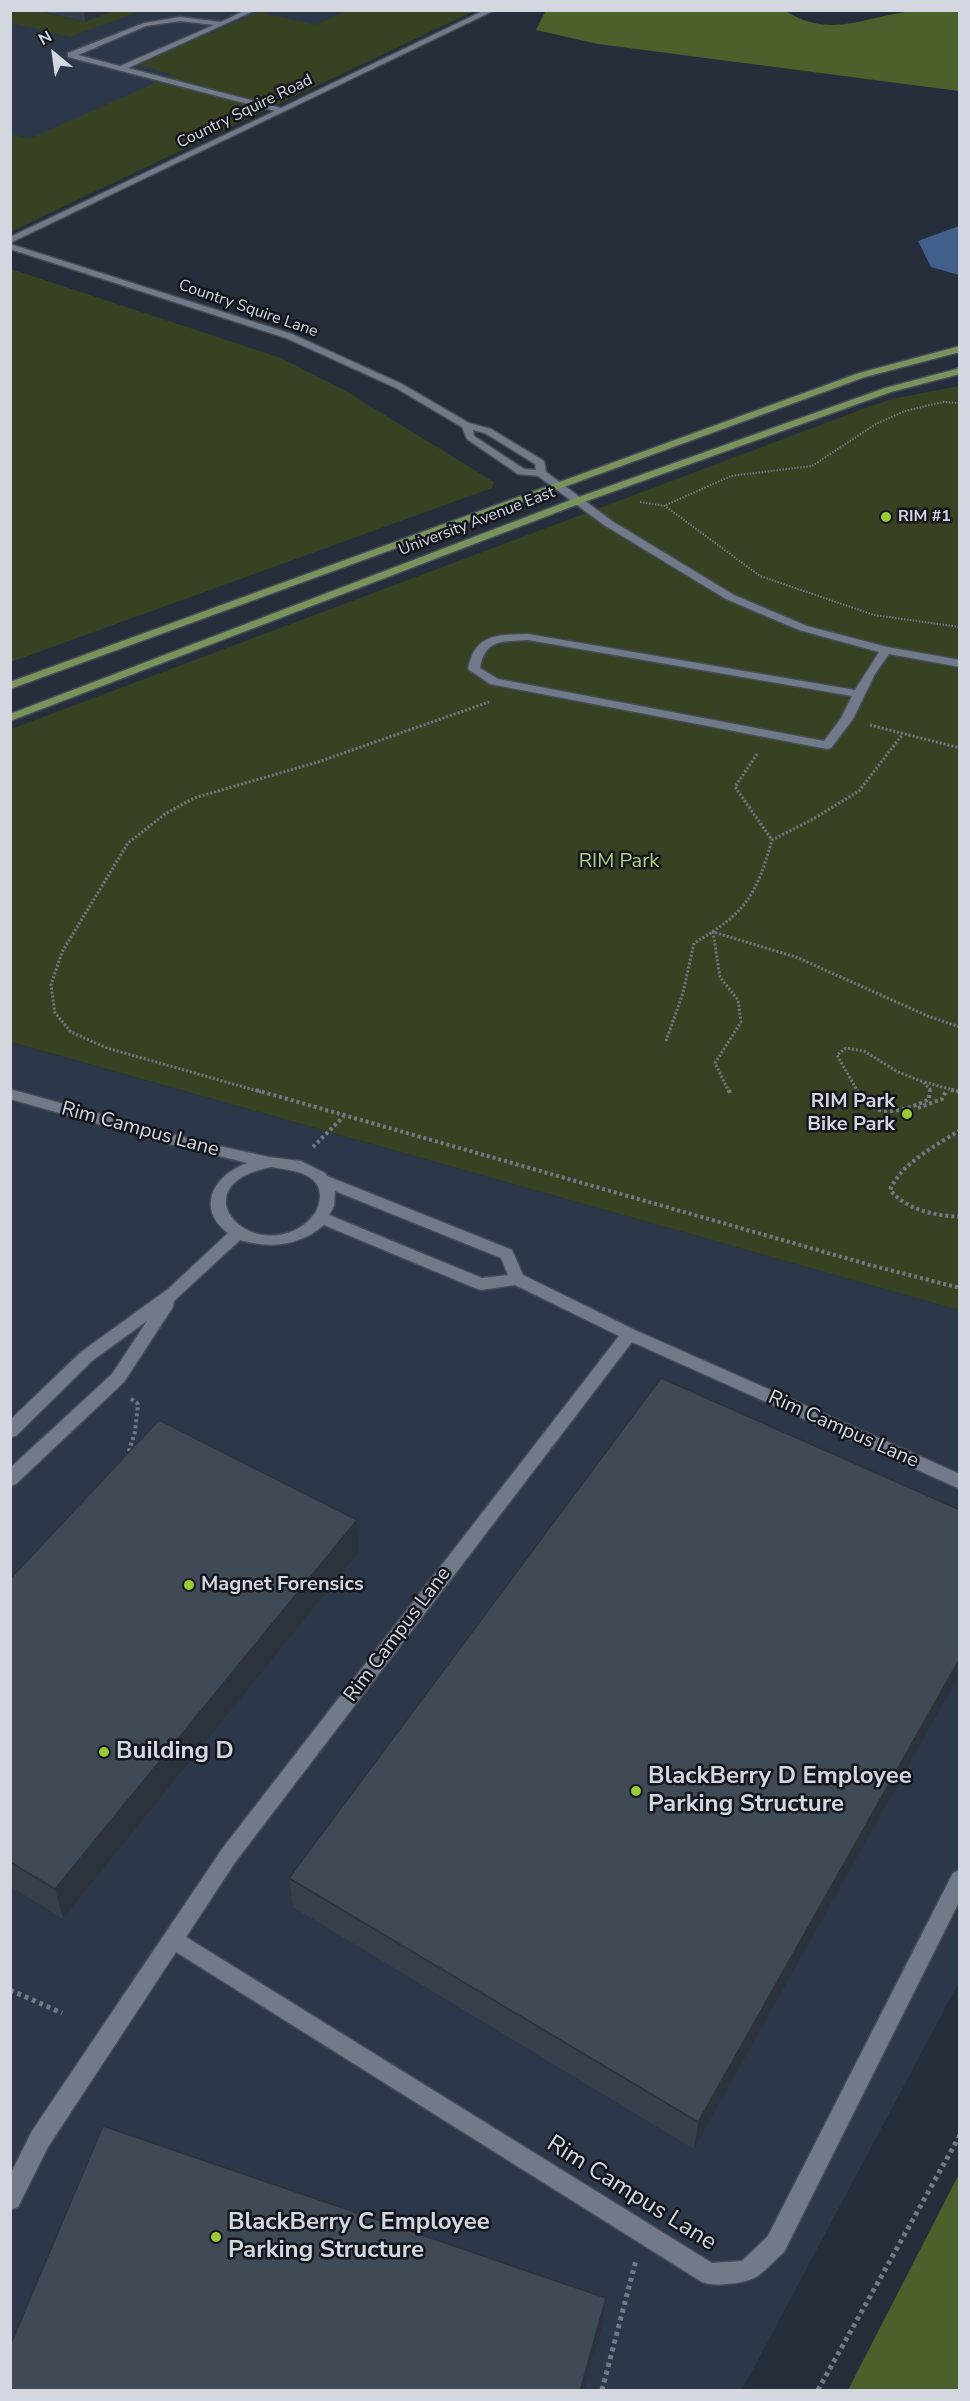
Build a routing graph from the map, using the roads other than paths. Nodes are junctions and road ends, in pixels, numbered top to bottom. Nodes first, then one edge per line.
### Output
1 (253, 10) edge
2 (492, 10) edge
3 (222, 24) junction
4 (121, 68) junction
5 (282, 111) junction
6 (10, 241) edge
7 (10, 246) edge
8 (960, 349) edge
9 (960, 371) edge
10 (466, 425) junction
11 (541, 473) junction
12 (559, 486) junction
13 (580, 500) junction
14 (886, 650) junction
15 (960, 664) edge
16 (10, 686) edge
17 (859, 694) junction
18 (10, 718) edge
19 (10, 1094) edge
20 (271, 1162) junction
21 (322, 1180) junction
22 (322, 1218) junction
23 (238, 1233) junction
24 (517, 1279) junction
25 (174, 1293) junction
26 (628, 1334) junction
27 (10, 1431) edge
28 (10, 1479) edge
29 (960, 1482) edge
30 (960, 1879) edge
31 (174, 1940) junction
32 (10, 2199) edge

1 - 3 street
2 - 5 street, Country Squire Road
3 - 4 street
3 - 4 street
4 - 5 street
5 - 6 street, Country Squire Road
7 - 10 street, Country Squire Lane
8 - 12 main road, University Avenue East
9 - 13 main road, University Avenue East
10 - 11 street, Country Squire Lane
10 - 11 street, Country Squire Lane
11 - 12 street, Country Squire Lane
12 - 13 street, Country Squire Lane
12 - 16 main road, University Avenue East
13 - 14 street
13 - 18 main road, University Avenue East
14 - 15 street
14 - 17 street
17 - 17 street
19 - 20 street, Rim Campus Lane
20 - 21 street
20 - 23 street
21 - 22 street
21 - 24 street
22 - 23 street
22 - 24 street
23 - 25 street
24 - 26 street, Rim Campus Lane
25 - 27 street
25 - 28 street
26 - 29 street, Rim Campus Lane
26 - 31 street, Rim Campus Lane
30 - 31 street, Rim Campus Lane
31 - 32 street, Rim Campus Lane

